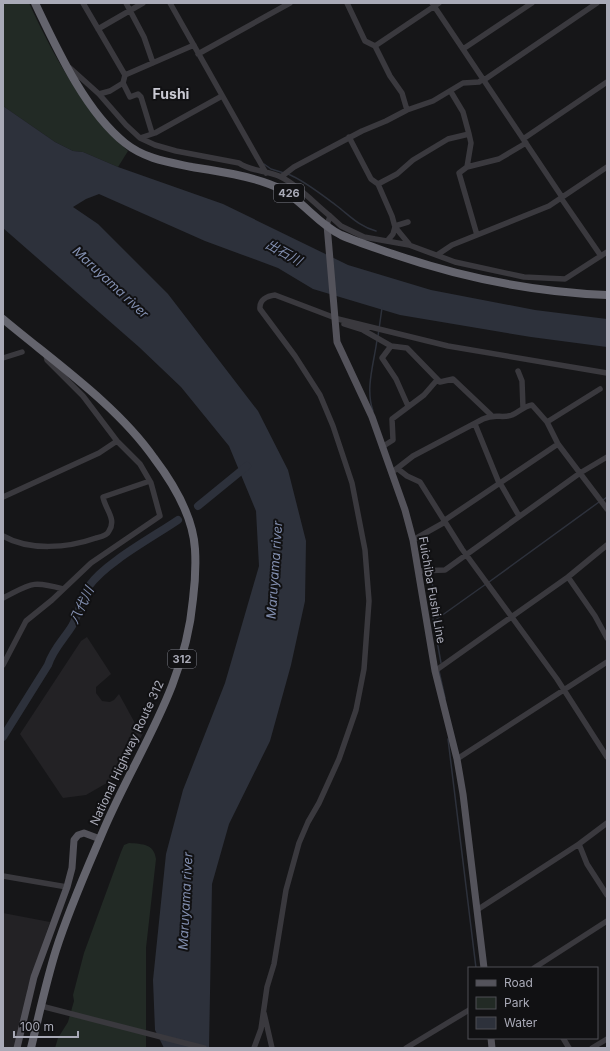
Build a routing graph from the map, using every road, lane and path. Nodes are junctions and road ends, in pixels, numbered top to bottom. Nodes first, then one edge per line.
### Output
1 (35, 3) edge
2 (83, 3) edge
3 (126, 3) edge
4 (143, 3) edge
5 (170, 3) edge
6 (290, 3) edge
7 (347, 3) edge
8 (532, 3) edge
9 (597, 3) edge
10 (435, 4) edge
11 (130, 10) junction
12 (98, 29) junction
13 (194, 45) junction
14 (375, 46) junction
15 (463, 49) junction
16 (198, 54) junction
17 (64, 62) junction
18 (153, 64) junction
19 (124, 75) junction
20 (483, 80) junction
21 (607, 82) edge
22 (123, 83) junction
23 (451, 92) junction
24 (99, 94) junction
25 (222, 96) junction
26 (407, 110) junction
27 (152, 133) junction
28 (469, 134) junction
29 (140, 138) junction
30 (349, 138) junction
31 (524, 141) junction
32 (467, 167) junction
33 (607, 167) edge
34 (266, 173) junction
35 (281, 177) junction
36 (378, 184) junction
37 (562, 198) junction
38 (330, 216) junction
39 (408, 222) dead end
40 (327, 225) junction
41 (395, 227) junction
42 (477, 235) junction
43 (388, 240) junction
44 (409, 245) junction
45 (607, 252) edge
46 (437, 255) junction
47 (600, 256) junction
48 (607, 295) edge
49 (335, 316) junction
50 (3, 319) edge
51 (391, 346) junction
52 (22, 352) dead end
53 (46, 355) junction
54 (3, 358) edge
55 (518, 371) dead end
56 (607, 374) edge
57 (437, 380) junction
58 (600, 389) dead end
59 (408, 406) junction
60 (523, 408) junction
61 (492, 415) junction
62 (547, 422) junction
63 (475, 424) junction
64 (117, 441) junction
65 (558, 444) junction
66 (382, 447) junction
67 (607, 456) edge
68 (394, 470) junction
69 (580, 473) junction
70 (150, 481) junction
71 (499, 483) junction
72 (3, 497) edge
73 (607, 509) edge
74 (519, 516) junction
75 (445, 521) junction
76 (3, 536) edge
77 (413, 540) junction
78 (607, 545) edge
79 (467, 554) junction
80 (418, 570) junction
81 (568, 577) junction
82 (63, 589) junction
83 (3, 598) edge
84 (512, 617) junction
85 (607, 638) edge
86 (607, 662) edge
87 (3, 665) edge
88 (435, 671) junction
89 (564, 690) junction
90 (607, 757) edge
91 (457, 759) junction
92 (607, 823) edge
93 (100, 839) junction
94 (579, 844) junction
95 (3, 876) edge
96 (67, 887) junction
97 (607, 895) edge
98 (477, 910) junction
99 (607, 921) edge
100 (484, 967) edge
101 (536, 967) edge
102 (41, 1006) junction
103 (468, 1011) edge
104 (264, 1013) junction
105 (564, 1039) edge
106 (607, 1039) edge
107 (17, 1048) edge
108 (31, 1048) edge
109 (204, 1048) edge
110 (254, 1048) edge
111 (272, 1048) edge
112 (406, 1048) edge
113 (569, 1048) edge
114 (592, 1048) edge

1 - 17 highway, 426
2 - 12 street
3 - 11 street
4 - 11 street
5 - 13 street
6 - 16 street
7 - 14 street
8 - 15 street
9 - 20 street
10 - 14 street
10 - 15 street
11 - 12 street
11 - 18 street
12 - 19 street
13 - 16 street
13 - 18 street
14 - 26 street
15 - 20 street
16 - 25 street
17 - 24 street
17 - 40 highway, 426
18 - 19 street
19 - 22 street
20 - 23 street
20 - 31 street
21 - 31 street
22 - 24 street
22 - 27 street
23 - 26 street
23 - 28 street
24 - 29 street
25 - 27 street
25 - 34 street
26 - 30 street
27 - 29 street
28 - 32 street
28 - 36 street
29 - 34 street
30 - 35 street
30 - 36 street
31 - 32 street
31 - 37 street
32 - 42 street
33 - 37 street
34 - 35 street
35 - 38 street
36 - 41 street
37 - 42 street
37 - 47 street
38 - 40 street
38 - 43 street
39 - 41 street
40 - 48 highway, 426
40 - 49 main road, Fuichiba Fushi Line
41 - 43 street
41 - 44 street
42 - 46 street
43 - 44 street
44 - 46 street
45 - 47 street
46 - 47 street
49 - 51 street
49 - 56 street
49 - 66 main road, Fuichiba Fushi Line
49 - 104 street
50 - 53 highway, National Highway Route 312 / 312
51 - 57 street
51 - 59 street
52 - 54 street
53 - 64 street
53 - 93 highway, National Highway Route 312 / 312
55 - 60 street
57 - 59 street
57 - 61 street
58 - 62 street
59 - 66 street
60 - 61 street
60 - 62 street
61 - 63 street
62 - 65 street
63 - 68 street
63 - 71 street
64 - 70 street
64 - 72 street
65 - 69 street
65 - 71 street
66 - 68 main road, Fuichiba Fushi Line
67 - 69 street
68 - 75 street
68 - 77 main road, Fuichiba Fushi Line
69 - 73 street
69 - 74 street
70 - 76 street
70 - 82 street
71 - 74 street
71 - 75 street
74 - 79 street
75 - 77 street
75 - 79 street
77 - 80 main road, Fuichiba Fushi Line
78 - 81 street
79 - 80 street
79 - 84 street
80 - 88 main road, Fuichiba Fushi Line
81 - 84 street
81 - 85 street
82 - 83 street
82 - 87 street
84 - 88 street
84 - 89 street
86 - 89 street
88 - 91 main road, Fuichiba Fushi Line
89 - 90 street
89 - 91 street
91 - 98 main road, Fuichiba Fushi Line
92 - 94 street
93 - 96 main road
93 - 102 highway, National Highway Route 312 / 312
94 - 97 street
94 - 98 street
95 - 96 street
96 - 107 main road
98 - 100 main road, Fuichiba Fushi Line
99 - 101 street
102 - 108 highway, National Highway Route 312 / 312
102 - 109 street
103 - 112 street
104 - 110 street
104 - 111 street
105 - 113 street
106 - 114 street

